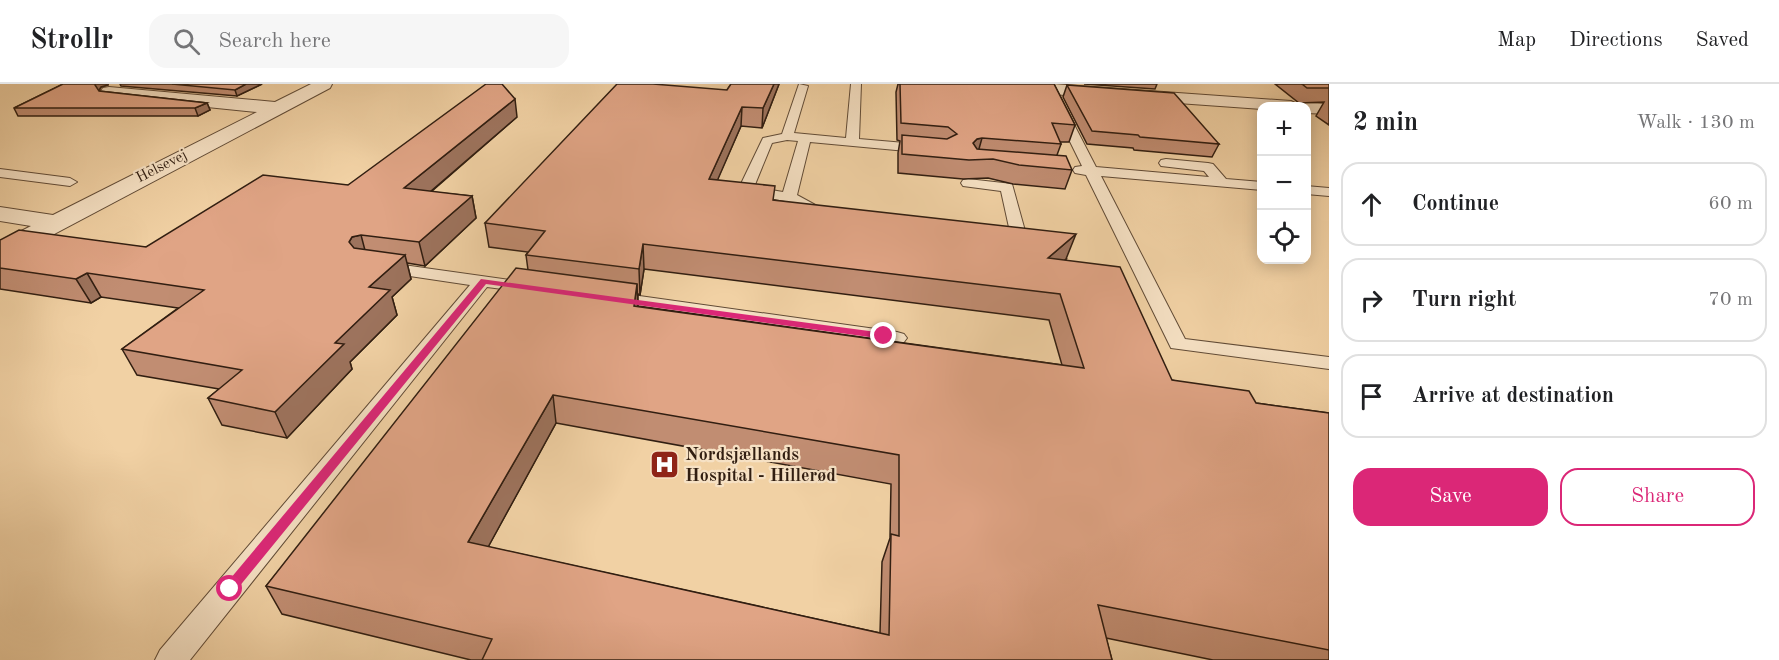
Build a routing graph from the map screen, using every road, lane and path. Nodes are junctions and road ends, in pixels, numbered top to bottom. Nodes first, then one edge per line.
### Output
1 (324, 84) edge
2 (856, 84) edge
3 (979, 84) edge
4 (804, 86) dead end
5 (1049, 87) edge
6 (109, 92) edge
7 (1257, 103) edge
8 (276, 108) junction
9 (1311, 108) edge
10 (1329, 109) edge
11 (787, 136) junction
12 (805, 138) junction
13 (852, 143) junction
14 (943, 151) edge
15 (1166, 163) dead end
16 (1067, 169) edge
17 (1090, 171) junction
18 (0, 173) edge
19 (70, 182) dead end
20 (968, 183) edge
21 (1222, 183) junction
22 (1257, 186) edge
23 (1311, 190) edge
24 (1329, 192) edge
25 (789, 197) junction
26 (0, 214) edge
27 (843, 218) edge
28 (56, 223) junction
29 (984, 234) edge
30 (0, 252) edge
31 (367, 265) edge
32 (483, 281) junction
33 (547, 290) edge
34 (591, 296) edge
35 (897, 338) dead end
36 (1329, 363) edge
37 (171, 660) edge

1 - 8 street, Helsevej
2 - 13 lane
3 - 5 street
4 - 11 lane
5 - 7 street
5 - 17 lane
6 - 8 street
8 - 28 street, Helsevej
9 - 10 street
11 - 12 lane
11 - 25 lane
12 - 13 lane
12 - 25 lane
13 - 14 lane
15 - 21 lane
16 - 17 lane
17 - 21 lane
17 - 36 lane
18 - 19 lane
20 - 29 lane
21 - 22 lane
23 - 24 lane
25 - 27 lane
26 - 28 street
28 - 30 street, Helsevej
31 - 32 lane
32 - 33 lane
32 - 37 lane
34 - 35 lane

